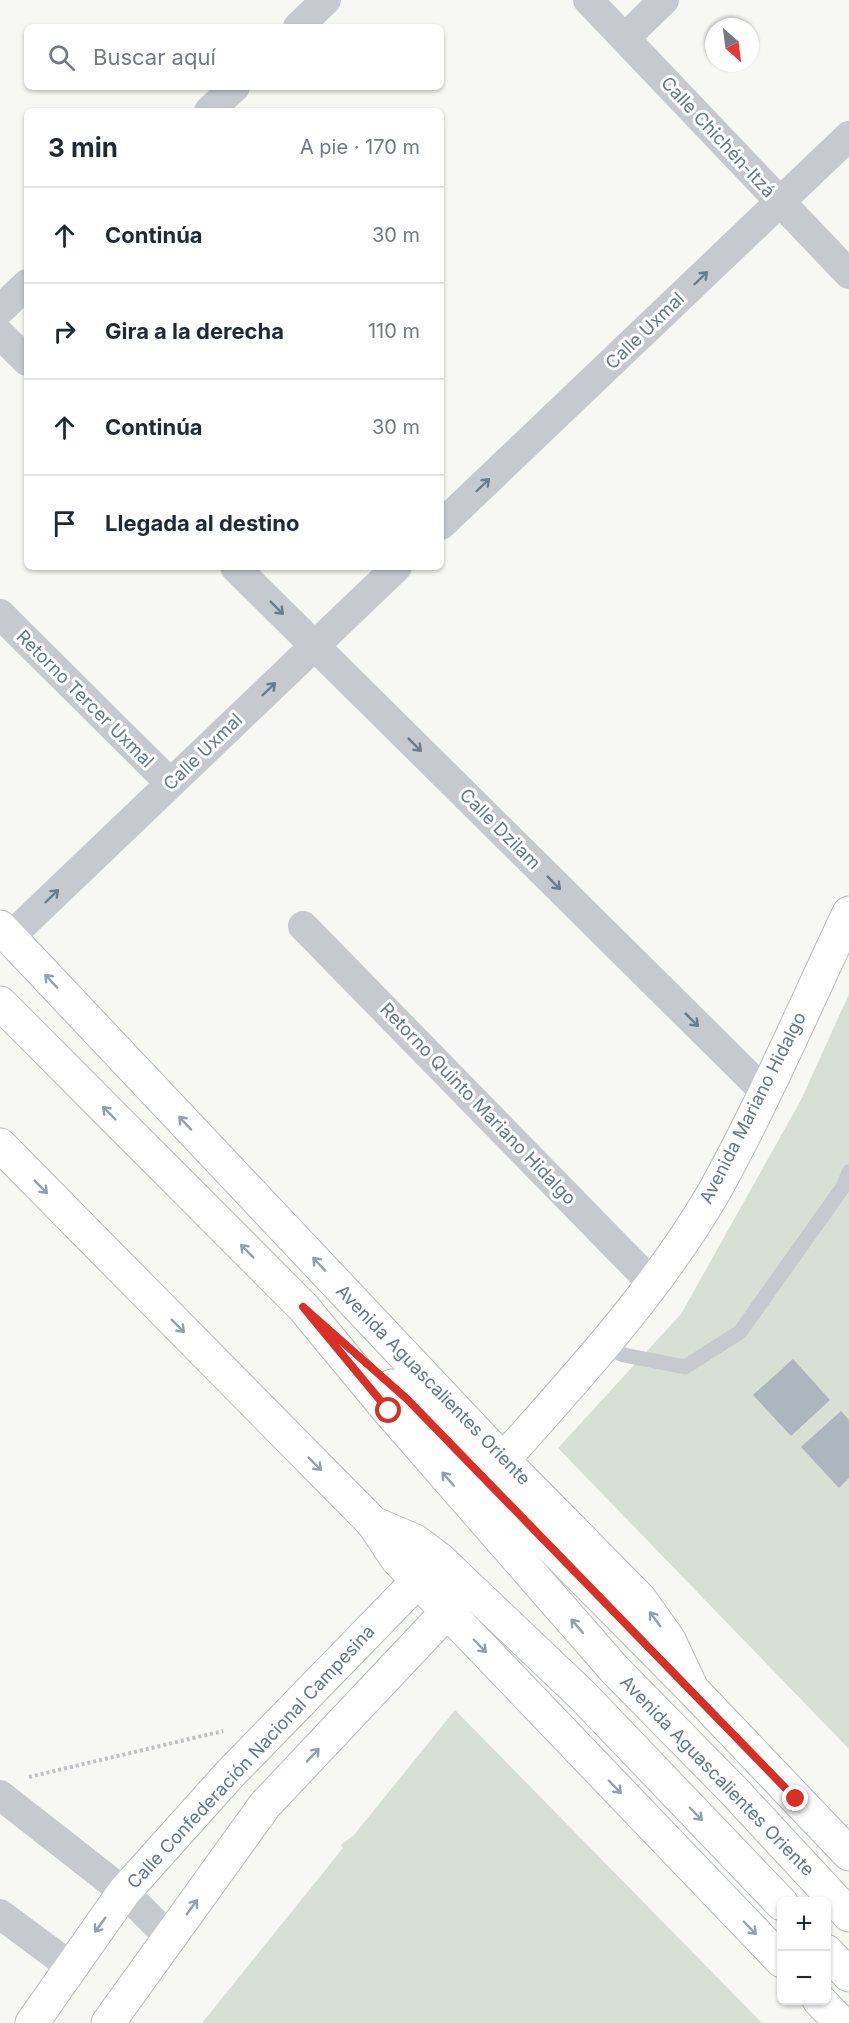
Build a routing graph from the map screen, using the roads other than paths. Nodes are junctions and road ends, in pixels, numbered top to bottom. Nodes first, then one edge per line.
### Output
1 (326, 0) edge
2 (588, 0) edge
3 (664, 0) edge
4 (301, 24) edge
5 (625, 38) junction
6 (232, 90) edge
7 (212, 108) edge
8 (849, 136) edge
9 (780, 202) junction
10 (849, 274) edge
11 (24, 287) edge
12 (0, 310) edge
13 (0, 334) edge
14 (24, 358) edge
15 (444, 522) edge
16 (238, 570) edge
17 (394, 570) edge
18 (0, 614) edge
19 (315, 646) junction
20 (170, 783) junction
21 (849, 913) edge
22 (303, 926) dead end
23 (5, 932) edge
24 (0, 1003) edge
25 (764, 1091) junction
26 (0, 1145) edge
27 (849, 1172) edge
28 (652, 1283) junction
29 (303, 1307) junction
30 (603, 1346) junction
31 (503, 1460) junction
32 (429, 1570) junction
33 (470, 1588) junction
34 (447, 1612) junction
35 (692, 1689) junction
36 (12, 1787) edge
37 (849, 1854) edge
38 (124, 1892) junction
39 (777, 1899) edge
40 (0, 1914) edge
41 (849, 1915) edge
42 (170, 1938) junction
43 (777, 1956) edge
44 (831, 1956) edge
45 (70, 1966) junction
46 (849, 1975) edge
47 (823, 2005) edge
48 (32, 2023) edge
49 (108, 2023) edge
50 (841, 2023) edge

1 - 4 street
2 - 5 street, Calle Chichén-Itzá
3 - 5 street
5 - 9 street, Calle Chichén-Itzá
6 - 7 street
8 - 9 street, Calle Uxmal
9 - 10 street, Calle Chichén-Itzá
15 -> 9 street, Calle Uxmal
11 - 12 street
13 - 14 street
16 -> 19 street, Calle Dzilam
17 - 19 street, Calle Uxmal
18 - 20 street, Retorno Tercer Uxmal
20 -> 19 street, Calle Uxmal
19 -> 25 street, Calle Dzilam
23 -> 20 street, Calle Uxmal
21 - 25 street, Avenida Mariano Hidalgo
22 - 28 street, Retorno Quinto Mariano Hidalgo
31 -> 23 street, Avenida Aguascalientes Oriente
29 -> 24 street, Avenida Aguascalientes Oriente
25 - 28 street, Avenida Mariano Hidalgo
26 -> 32 street
27 - 30 lane
28 - 30 street, Avenida Mariano Hidalgo
29 - 35 street
41 -> 29 street, Avenida Aguascalientes Oriente
30 - 31 street, Avenida Mariano Hidalgo
35 -> 31 street, Avenida Aguascalientes Oriente
32 - 33 street
32 - 34 street
32 - 38 street, Calle Confederación Nacional Campesina
33 - 34 street
33 -> 39 street
42 -> 34 street
34 -> 43 street
35 - 37 street, Avenida Aguascalientes Oriente
36 - 38 street
38 - 42 street
38 -> 45 street, Calle Confederación Nacional Campesina
40 - 45 street
42 - 49 street
44 - 46 street
45 - 48 street, Calle Confederación Nacional Campesina
47 - 50 street

